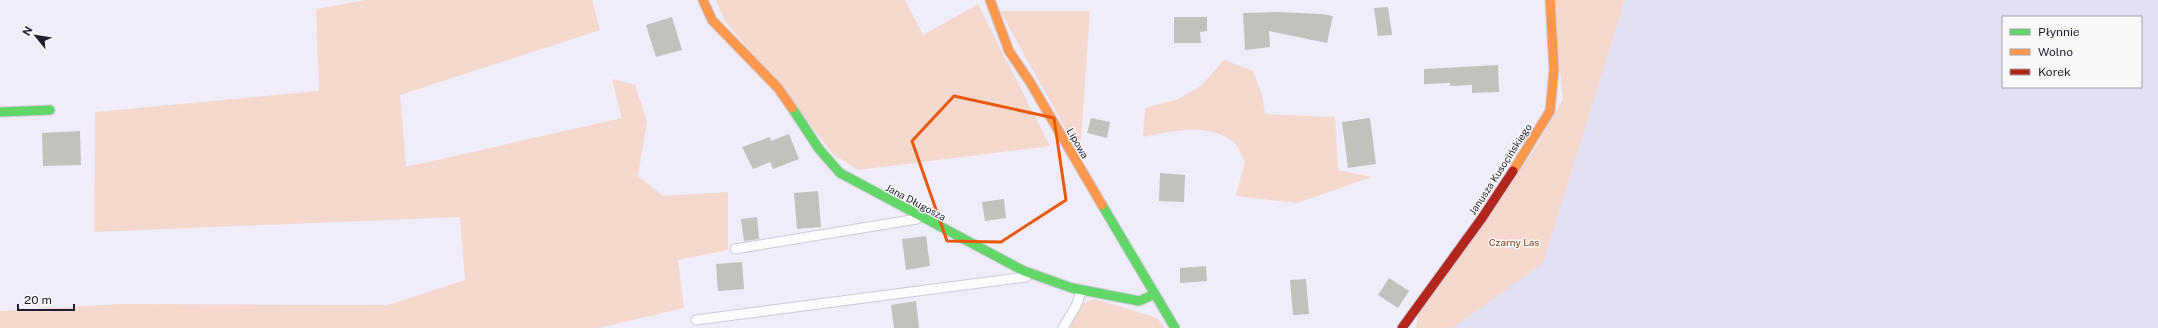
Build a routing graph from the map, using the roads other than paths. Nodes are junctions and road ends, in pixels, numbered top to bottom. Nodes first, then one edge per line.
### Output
1 (703, 0) edge
2 (990, 0) edge
3 (1550, 0) edge
4 (50, 110) dead end
5 (0, 112) edge
6 (922, 218) junction
7 (735, 249) dead end
8 (1036, 275) junction
9 (1082, 290) junction
10 (1155, 294) junction
11 (696, 320) dead end
12 (1063, 328) edge
13 (1175, 328) edge
14 (1402, 328) edge

1 - 6 street, Jana Długosza
2 - 10 street, Lipowa
3 - 14 street, Janusza Kusocińskiego
4 - 5 street
6 - 7 lane
6 - 8 street, Jana Długosza
8 - 9 street, Jana Długosza
8 - 11 lane
9 - 10 street, Jana Długosza
9 - 12 lane
10 - 13 street

